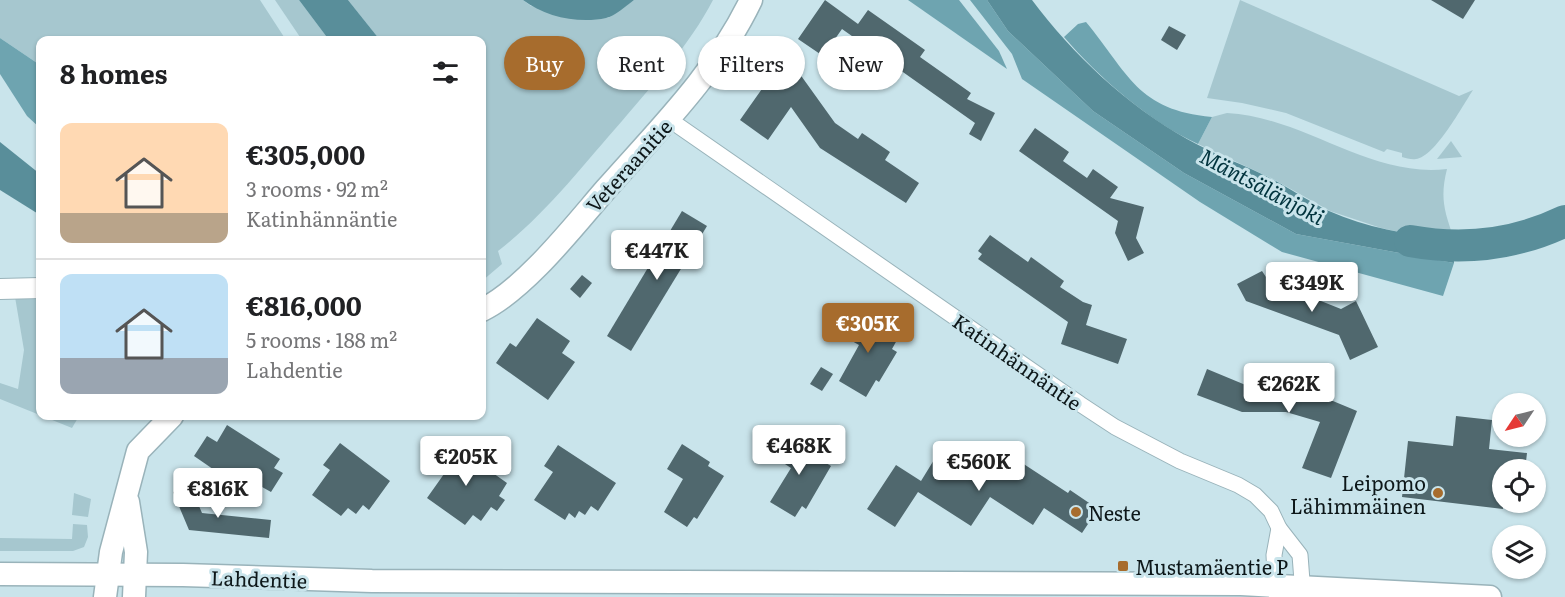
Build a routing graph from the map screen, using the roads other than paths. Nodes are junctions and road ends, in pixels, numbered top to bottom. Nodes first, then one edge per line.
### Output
1 (751, 0) edge
2 (670, 120) junction
3 (36, 288) edge
4 (0, 289) edge
5 (486, 307) edge
6 (168, 420) edge
7 (127, 495) junction
8 (1279, 528) junction
9 (0, 574) edge
10 (106, 586) edge
11 (135, 586) edge
12 (1276, 591) edge
13 (1303, 591) edge
14 (1490, 597) edge

1 - 2 main road, Veteraanitie
2 - 5 main road, Veteraanitie
2 - 8 street, Katinhännäntie
3 - 4 street
6 - 7 main road
7 - 10 main road
7 - 11 main road
8 - 12 street
8 - 13 street, Katinhännäntie
9 - 10 main road, Lahdentie
10 - 11 main road, Lahdentie
11 - 12 main road, Lahdentie
12 - 13 main road, Lahdentie
13 - 14 main road, Lahdentie

